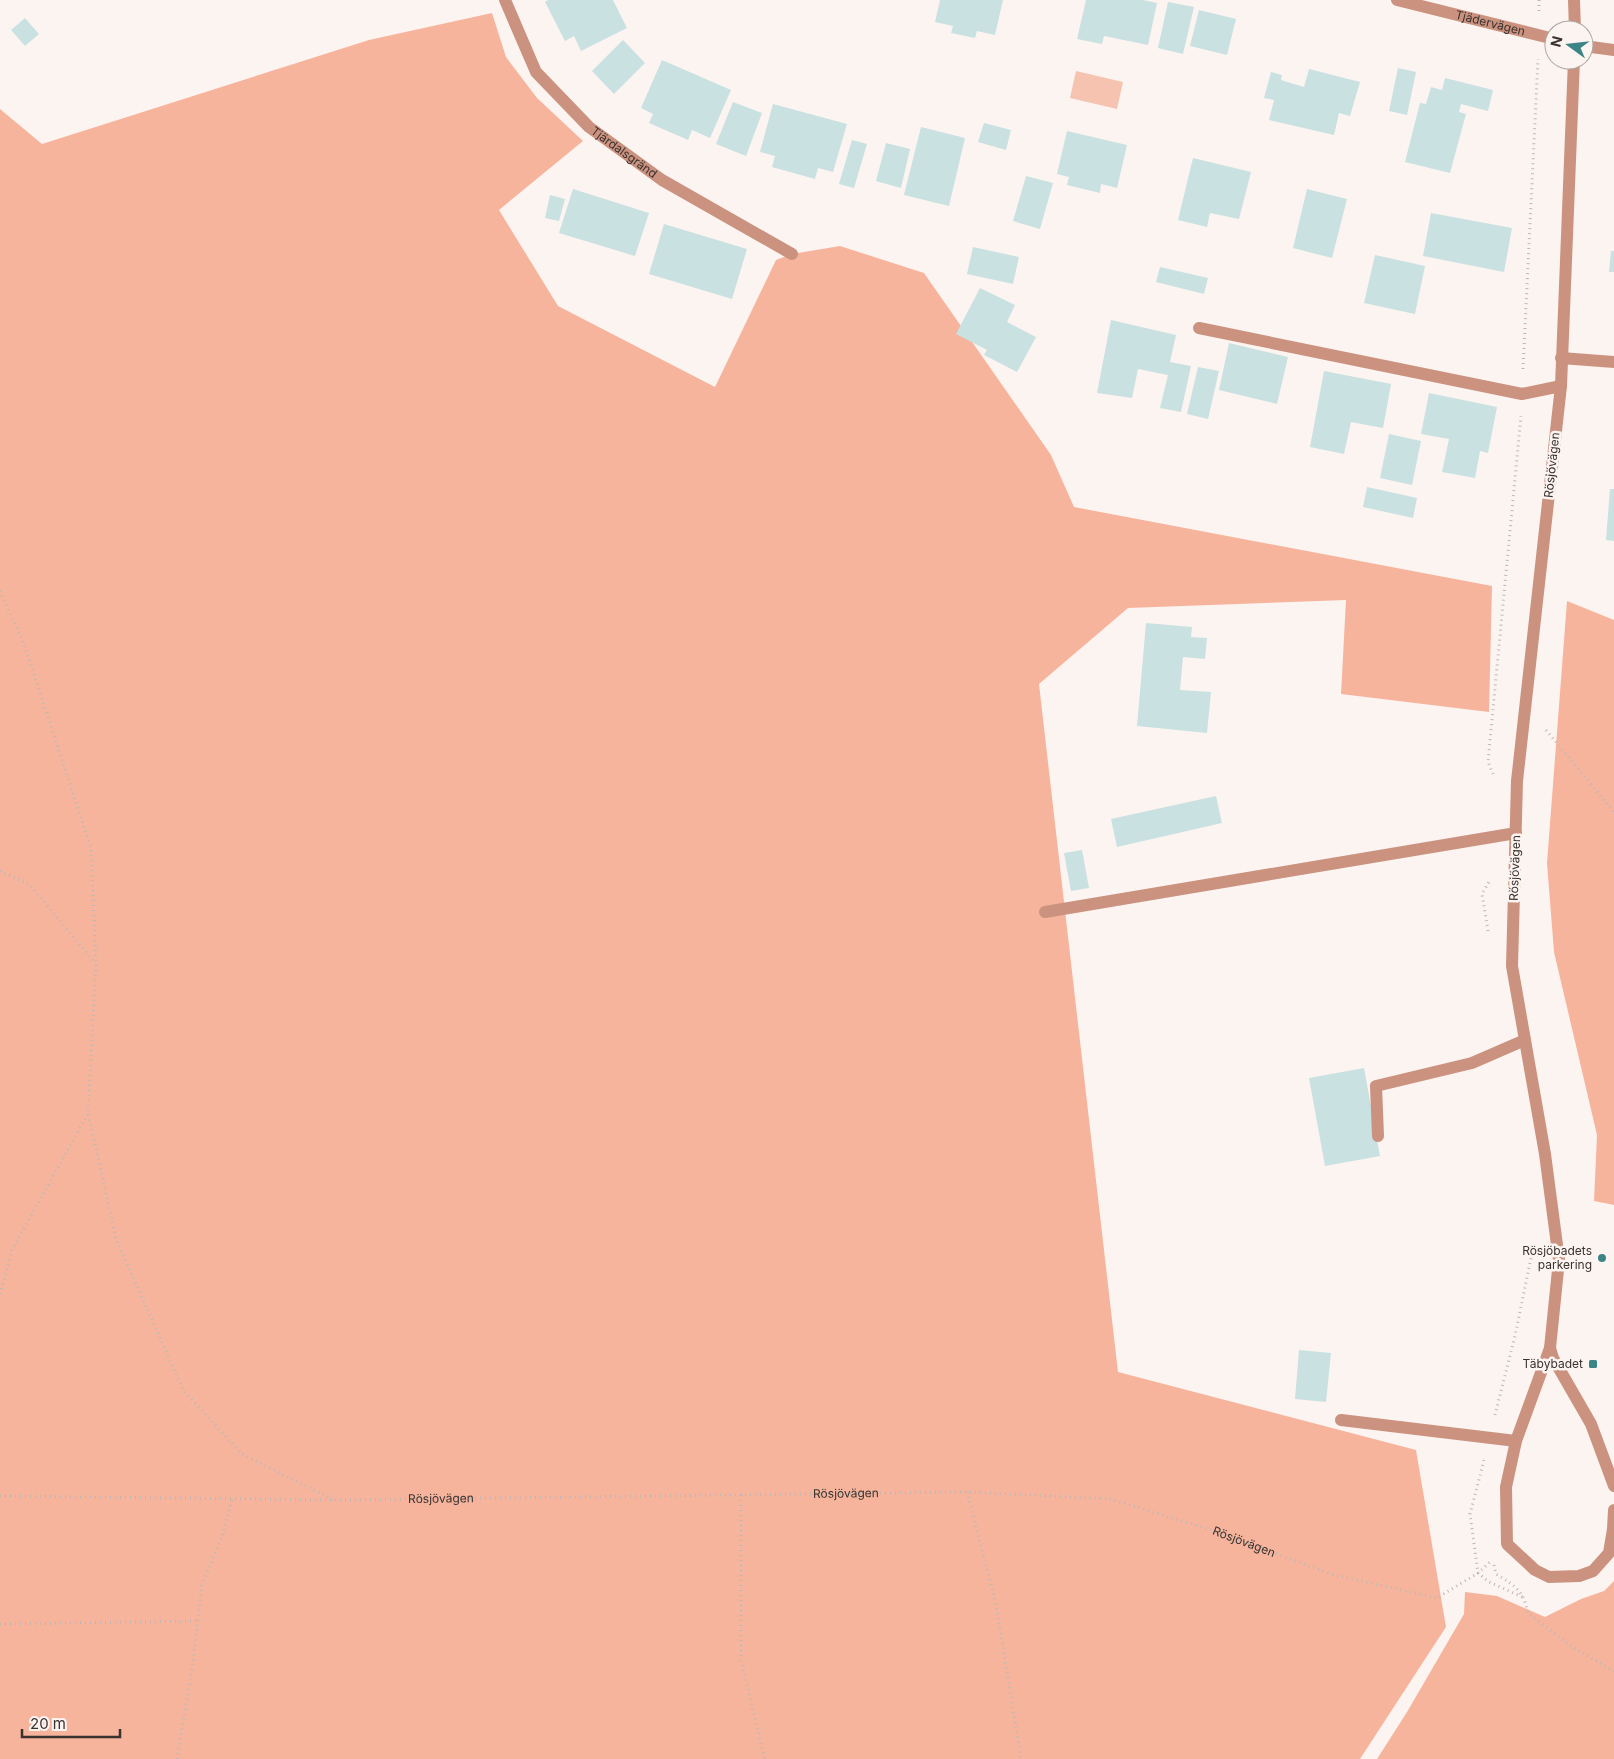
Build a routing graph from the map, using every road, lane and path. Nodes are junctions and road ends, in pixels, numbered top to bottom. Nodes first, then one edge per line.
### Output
1 (506, 0) edge
2 (1397, 0) edge
3 (1574, 0) edge
4 (1574, 20) edge
5 (1544, 37) edge
6 (1594, 47) edge
7 (1614, 50) edge
8 (1574, 70) edge
9 (792, 254) dead end
10 (1199, 328) dead end
11 (1561, 358) junction
12 (1614, 362) edge
13 (1561, 386) junction
14 (0, 591) edge
15 (1526, 706) junction
16 (1614, 812) edge
17 (1516, 833) junction
18 (0, 871) edge
19 (1045, 912) dead end
20 (96, 964) junction
21 (1525, 1040) junction
22 (88, 1112) junction
23 (1378, 1136) dead end
24 (0, 1294) edge
25 (1550, 1348) junction
26 (1341, 1420) dead end
27 (1516, 1441) junction
28 (1614, 1486) edge
29 (967, 1492) junction
30 (741, 1495) junction
31 (0, 1496) edge
32 (232, 1500) junction
33 (335, 1500) junction
34 (1614, 1510) edge
35 (198, 1621) junction
36 (0, 1624) edge
37 (1614, 1671) edge
38 (177, 1759) edge
39 (765, 1759) edge
40 (1020, 1759) edge

1 - 9 street, Tjärdalsgränd
2 - 5 street, Tjädervägen
3 - 4 street
6 - 7 street
8 - 11 street, Rösjövägen
10 - 13 street
11 - 12 street
11 - 13 street, Rösjövägen
13 - 15 street, Rösjövägen
14 - 20 path
15 - 16 path
15 - 17 street, Rösjövägen
17 - 19 street
17 - 21 street, Rösjövägen
18 - 20 path
20 - 22 path
21 - 23 street
21 - 25 street, Rösjövägen
22 - 24 path
22 - 33 path
25 - 27 street, Rösjövägen
25 - 28 street, Rösjövägen
26 - 27 street
27 - 34 street, Rösjövägen
29 - 30 path, Rösjövägen
29 - 37 path, Rösjövägen
29 - 40 path
30 - 33 path, Rösjövägen
30 - 39 path
31 - 32 path, Rösjövägen
32 - 33 path, Rösjövägen
32 - 35 path
35 - 36 path
35 - 38 path

